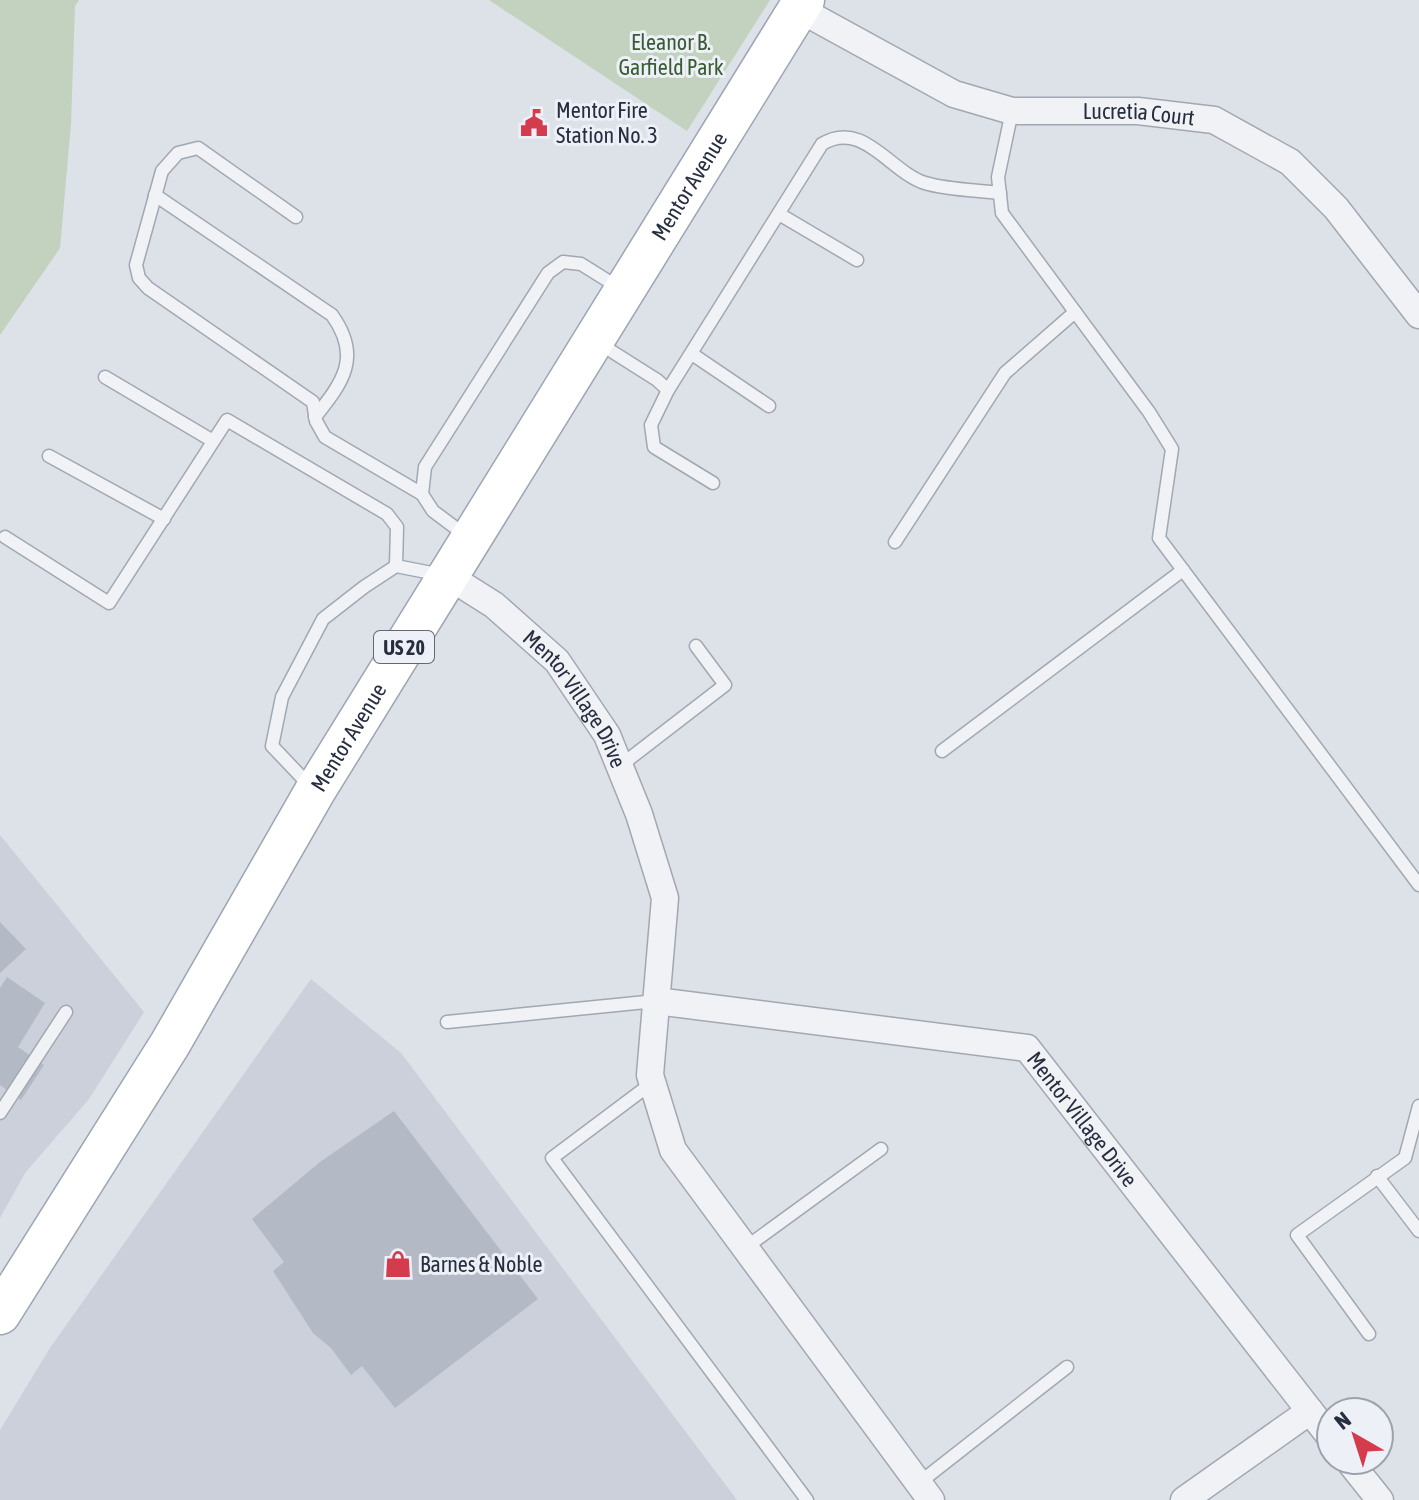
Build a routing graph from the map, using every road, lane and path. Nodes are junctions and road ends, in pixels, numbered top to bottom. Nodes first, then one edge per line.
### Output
1 (802, 4) edge
2 (1012, 111) junction
3 (1000, 193) junction
4 (155, 195) junction
5 (779, 214) junction
6 (296, 217) dead end
7 (857, 260) dead end
8 (624, 291) junction
9 (1075, 312) junction
10 (1419, 315) edge
11 (594, 340) junction
12 (692, 354) junction
13 (105, 377) dead end
14 (668, 390) junction
15 (769, 406) dead end
16 (315, 417) junction
17 (213, 441) junction
18 (49, 456) dead end
19 (713, 483) dead end
20 (422, 494) junction
21 (164, 519) junction
22 (5, 537) dead end
23 (471, 539) junction
24 (895, 542) dead end
25 (396, 566) junction
26 (1183, 570) junction
27 (448, 576) junction
28 (696, 646) dead end
29 (942, 751) dead end
30 (620, 766) junction
31 (315, 791) junction
32 (1419, 885) edge
33 (656, 1001) junction
34 (66, 1012) dead end
35 (447, 1022) dead end
36 (652, 1083) junction
37 (1419, 1106) edge
38 (0, 1113) edge
39 (881, 1149) dead end
40 (1377, 1176) junction
41 (1419, 1231) edge
42 (745, 1248) junction
43 (0, 1314) edge
44 (1369, 1334) dead end
45 (1067, 1367) dead end
46 (1310, 1411) junction
47 (1315, 1417) edge
48 (1361, 1476) edge
49 (925, 1491) edge
50 (807, 1500) edge
51 (1184, 1500) edge
52 (1380, 1500) edge

1 - 2 street, Lucretia Court
1 - 8 main road, Mentor Avenue / US 20
2 - 3 lane
2 - 10 street, Lucretia Court
3 - 5 lane
3 - 9 lane
4 - 6 lane
4 - 16 lane
4 - 16 lane
5 - 7 lane
5 - 12 lane
8 - 11 main road, Mentor Avenue / US 20
8 - 20 lane
9 - 24 lane
9 - 26 lane
11 - 14 lane
11 - 23 main road, Mentor Avenue / US 20
12 - 14 lane
12 - 15 lane
13 - 17 lane
14 - 19 lane
16 - 20 lane
17 - 21 lane
17 - 25 lane
18 - 21 lane
20 - 23 lane
21 - 22 lane
23 - 27 main road, Mentor Avenue / US 20
25 - 27 lane
25 - 31 lane
26 - 29 lane
26 - 32 lane
27 - 30 street, Mentor Village Drive
27 - 31 main road, Mentor Avenue / US 20
28 - 30 lane
30 - 33 street, Mentor Village Drive
31 - 43 main road, Mentor Avenue / US 20
33 - 35 lane
33 - 36 street, Mentor Village Drive
33 - 46 street, Mentor Village Drive
34 - 38 lane
36 - 42 street, Mentor Village Drive
36 - 50 lane
37 - 40 lane
39 - 42 lane
40 - 41 lane
40 - 44 lane
42 - 49 street, Mentor Village Drive
45 - 49 lane
46 - 47 street, Mentor Village Drive
46 - 51 street
48 - 52 street

